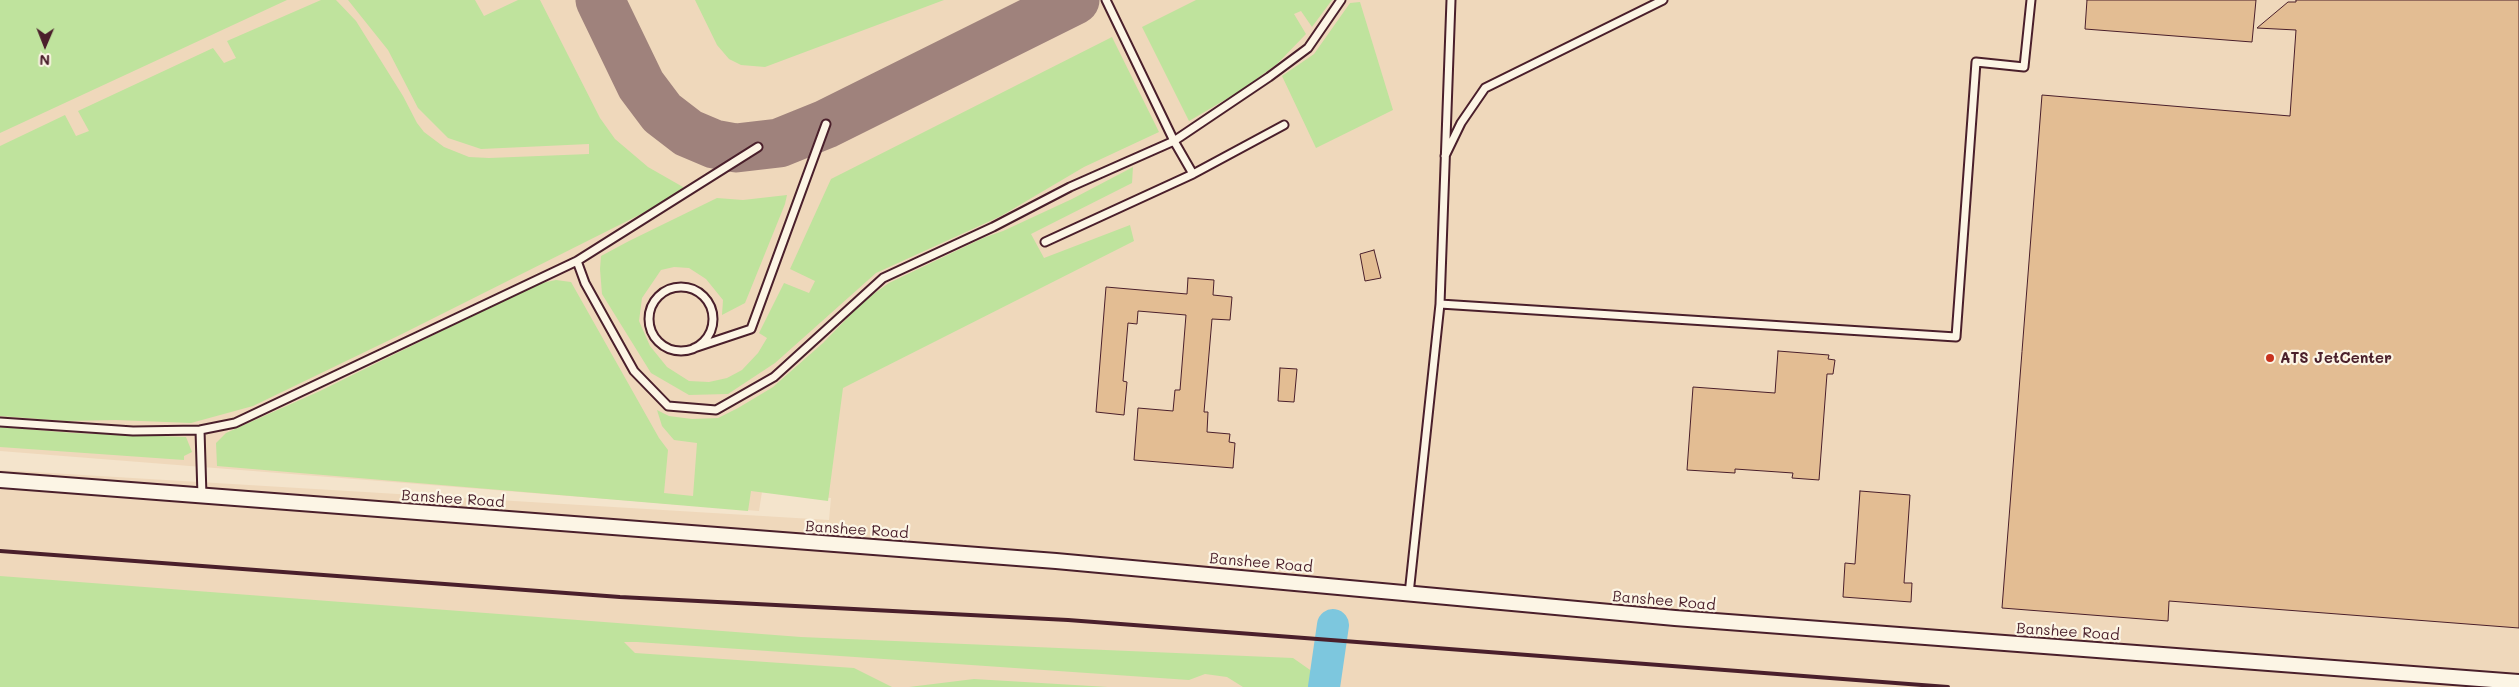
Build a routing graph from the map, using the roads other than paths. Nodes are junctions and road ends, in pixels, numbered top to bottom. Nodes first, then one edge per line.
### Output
1 (1106, 0) edge
2 (1341, 0) edge
3 (1451, 0) edge
4 (1663, 0) edge
5 (2031, 0) edge
6 (826, 124) dead end
7 (1284, 125) dead end
8 (1174, 141) junction
9 (758, 147) dead end
10 (1444, 159) junction
11 (1193, 174) junction
12 (1044, 242) dead end
13 (577, 261) junction
14 (1440, 304) junction
15 (694, 348) junction
16 (0, 422) edge
17 (200, 430) junction
18 (0, 480) edge
19 (202, 496) junction
20 (1409, 594) junction
21 (2519, 682) edge

1 - 8 lane
2 - 8 lane
3 - 10 lane
4 - 10 lane
5 - 14 lane
6 - 15 lane
7 - 11 lane
8 - 11 lane
8 - 13 lane
9 - 13 lane
10 - 14 lane
11 - 12 lane
13 - 17 lane
14 - 20 lane
15 - 15 lane
16 - 17 lane
17 - 19 lane
18 - 19 street, Banshee Road
19 - 20 street, Banshee Road
20 - 21 street, Banshee Road

